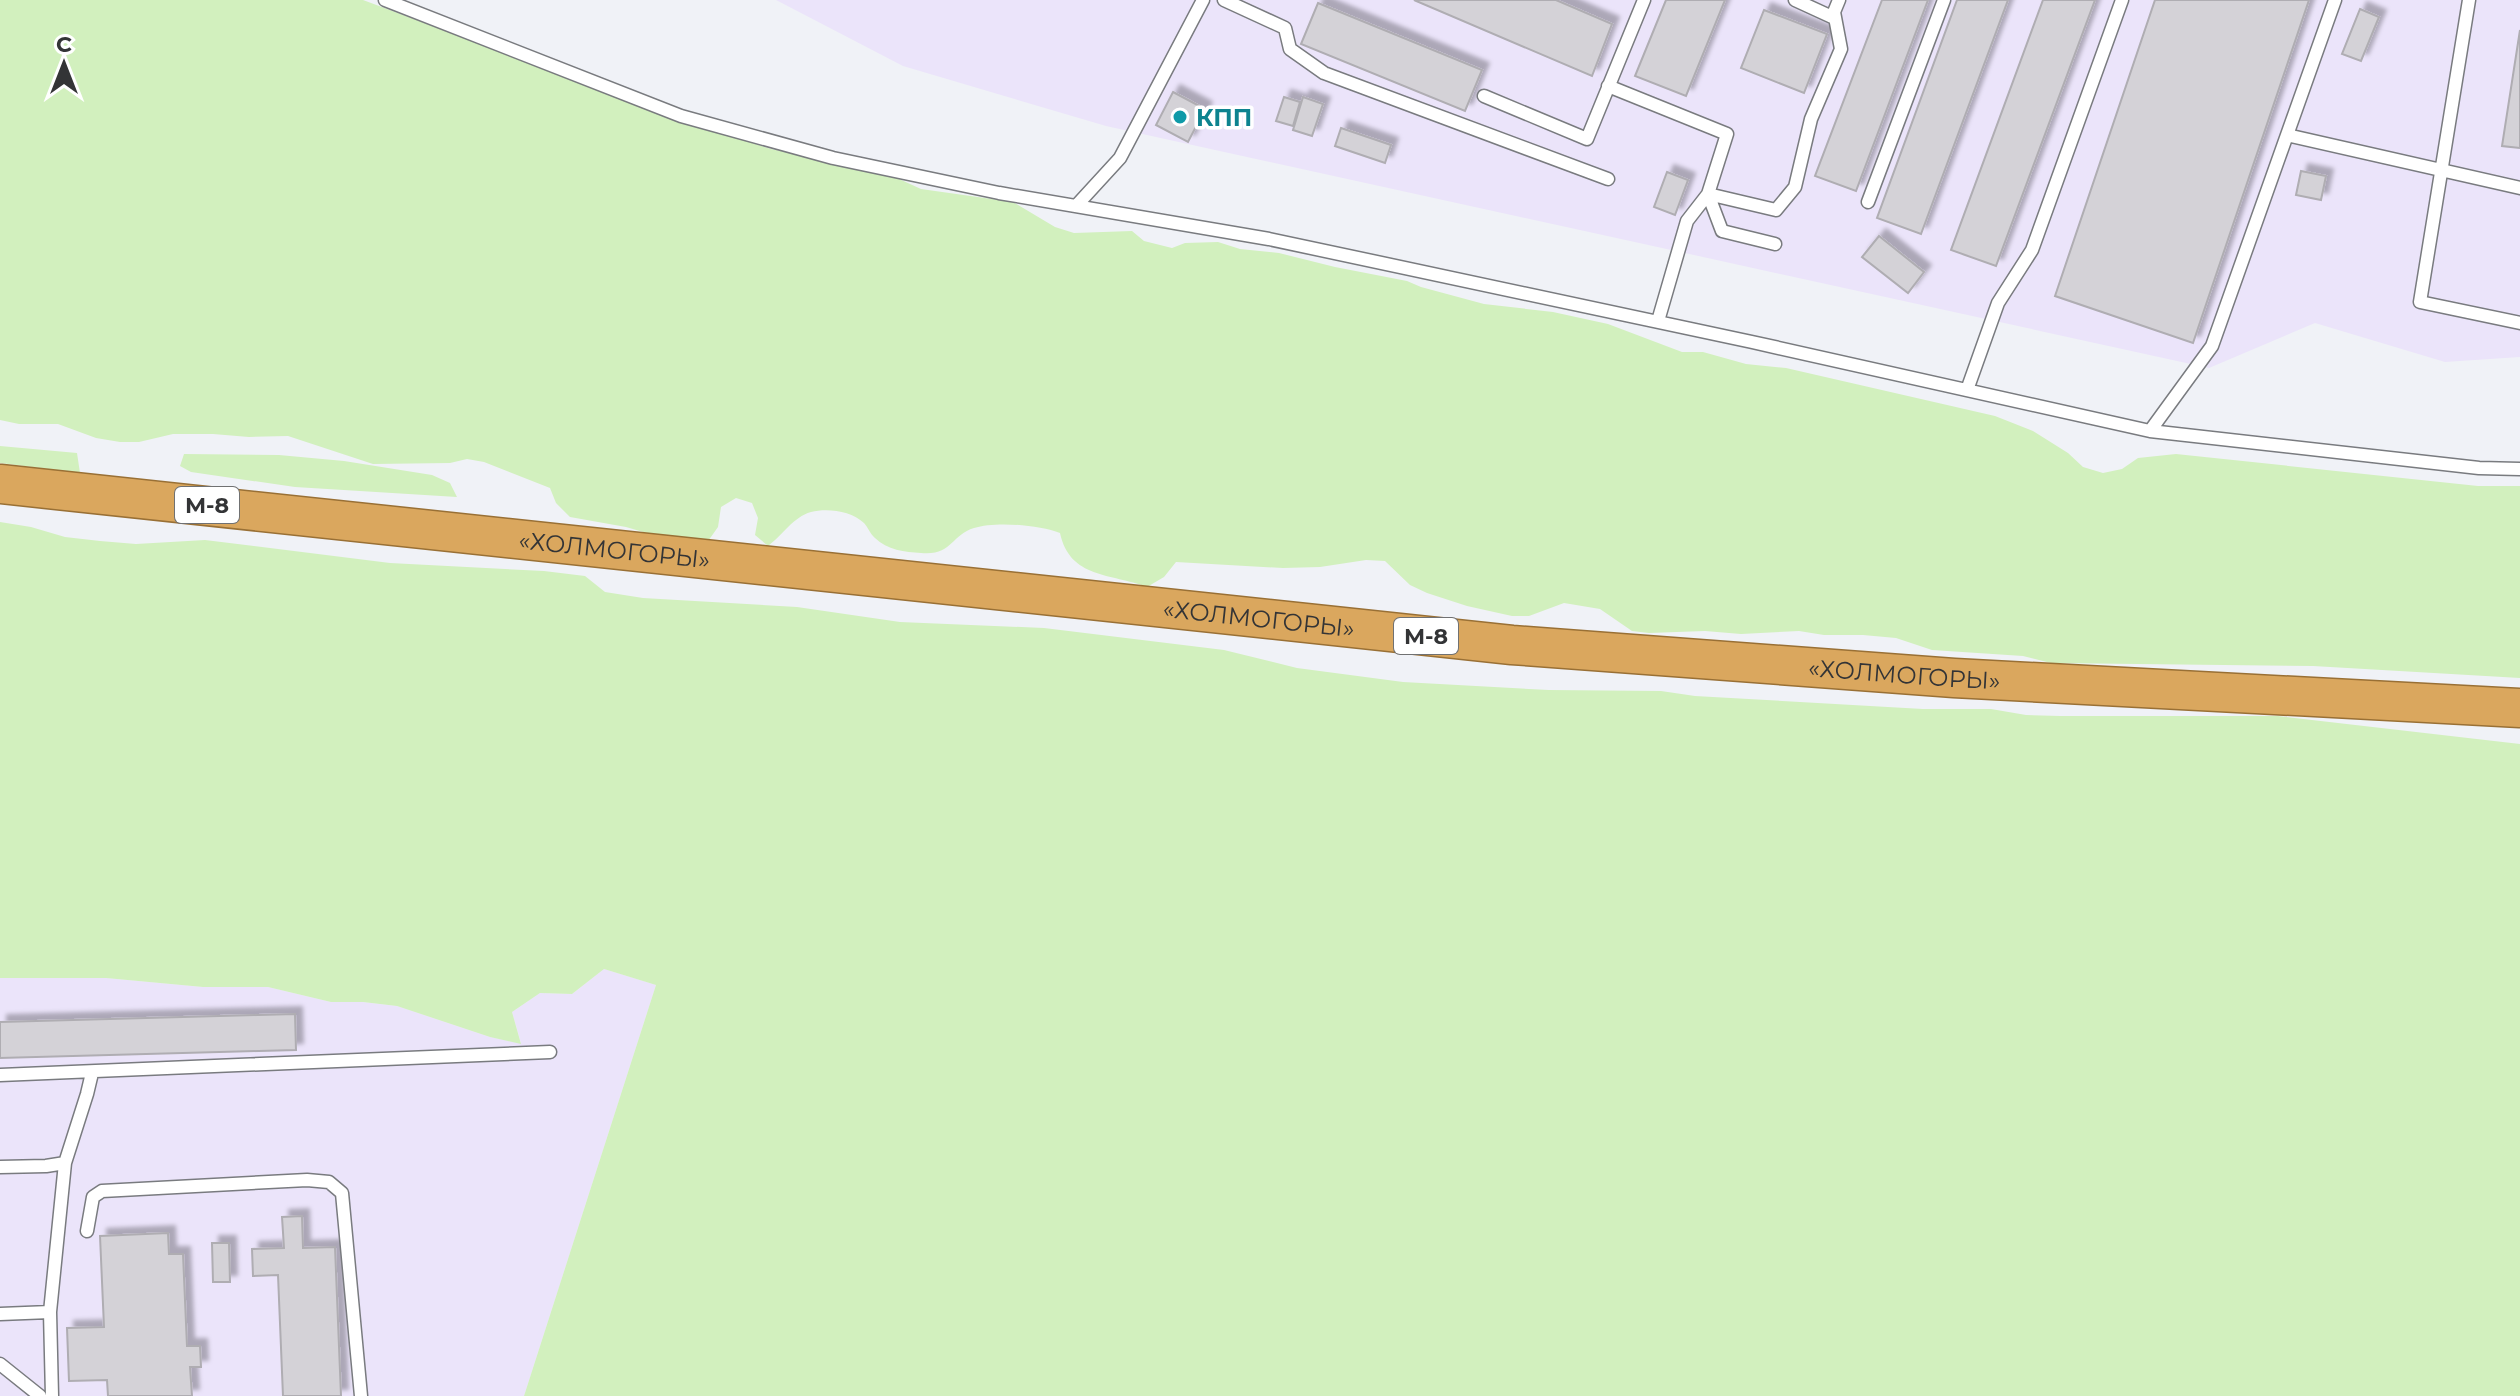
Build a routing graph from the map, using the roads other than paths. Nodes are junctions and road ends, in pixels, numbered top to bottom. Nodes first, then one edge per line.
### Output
1 (385, 0) edge
2 (1203, 0) edge
3 (1224, 0) edge
4 (1644, 0) edge
5 (1795, 0) edge
6 (1944, 0) edge
7 (2122, 0) edge
8 (2335, 0) edge
9 (2469, 0) edge
10 (1836, 6) edge
11 (1608, 86) junction
12 (1484, 96) dead end
13 (2287, 135) junction
14 (2441, 170) junction
15 (1608, 179) dead end
16 (2520, 188) edge
17 (1708, 194) junction
18 (1868, 202) dead end
19 (1076, 206) junction
20 (1775, 244) dead end
21 (1658, 321) junction
22 (2520, 323) edge
23 (1967, 390) junction
24 (2150, 431) junction
25 (2520, 469) edge
26 (0, 484) edge
27 (2520, 708) edge
28 (550, 1052) dead end
29 (92, 1073) junction
30 (0, 1075) edge
31 (65, 1163) junction
32 (0, 1167) edge
33 (87, 1231) dead end
34 (50, 1312) junction
35 (0, 1314) edge
36 (0, 1364) edge
37 (40, 1396) edge
38 (52, 1396) edge
39 (361, 1396) edge

1 - 19 lane
2 - 19 lane
3 - 15 lane
4 - 11 lane
5 - 10 lane
6 - 18 lane
7 - 23 lane
8 - 13 lane
9 - 14 lane
10 - 17 lane
11 - 12 lane
11 - 17 lane
13 - 14 lane
13 - 24 lane
14 - 16 lane
14 - 22 lane
17 - 20 lane
17 - 21 lane
19 - 21 lane
21 - 23 lane
23 - 24 lane
24 - 25 lane
26 - 27 highway, «ХОЛМОГОРЫ» / М-8
28 - 29 lane
29 - 30 lane
29 - 31 lane
31 - 32 lane
31 - 34 lane
33 - 39 lane
34 - 35 lane
34 - 38 lane
36 - 37 lane

